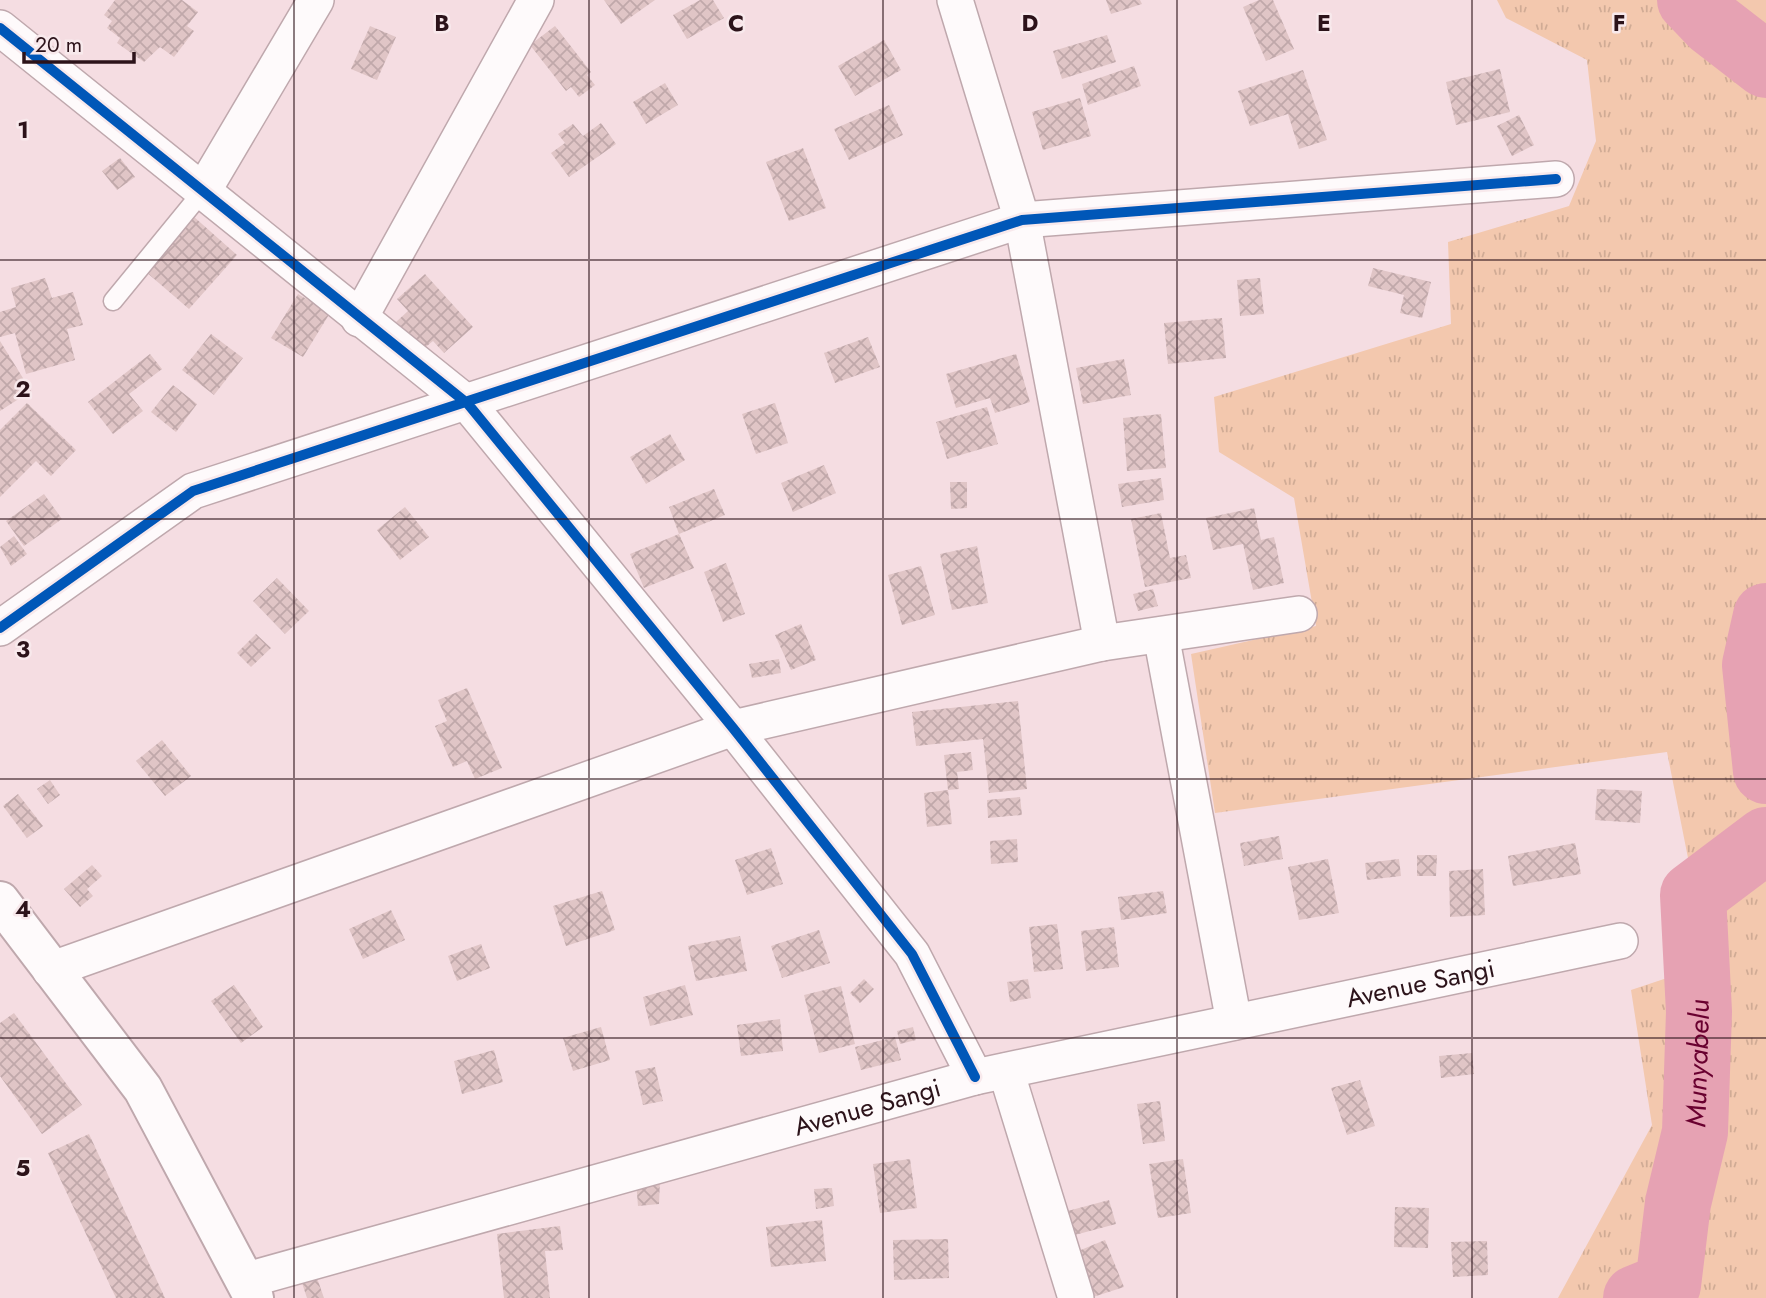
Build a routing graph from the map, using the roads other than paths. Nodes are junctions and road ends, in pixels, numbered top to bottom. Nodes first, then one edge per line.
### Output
1 (316, 0) edge
2 (536, 0) edge
3 (955, 0) edge
4 (0, 28) edge
5 (1556, 179) dead end
6 (203, 191) junction
7 (1022, 220) junction
8 (113, 301) dead end
9 (359, 319) junction
10 (468, 404) junction
11 (1299, 614) dead end
12 (0, 628) edge
13 (1161, 635) junction
14 (1102, 643) junction
15 (733, 728) junction
16 (0, 901) edge
17 (1620, 941) dead end
18 (50, 970) junction
19 (1234, 1022) junction
20 (990, 1074) junction
21 (251, 1289) edge
22 (1076, 1298) edge

1 - 6 street
2 - 9 street
3 - 7 street
4 - 6 street
5 - 7 street
6 - 8 lane
6 - 9 street
7 - 10 street
7 - 14 street
9 - 10 street
10 - 12 street
10 - 15 street
11 - 13 street
13 - 14 street
13 - 19 street
14 - 15 street
15 - 18 street
15 - 20 street
16 - 18 highway
17 - 19 street, Avenue Sangi
18 - 21 highway
19 - 20 street, Avenue Sangi
20 - 21 street, Avenue Sangi
20 - 22 street

